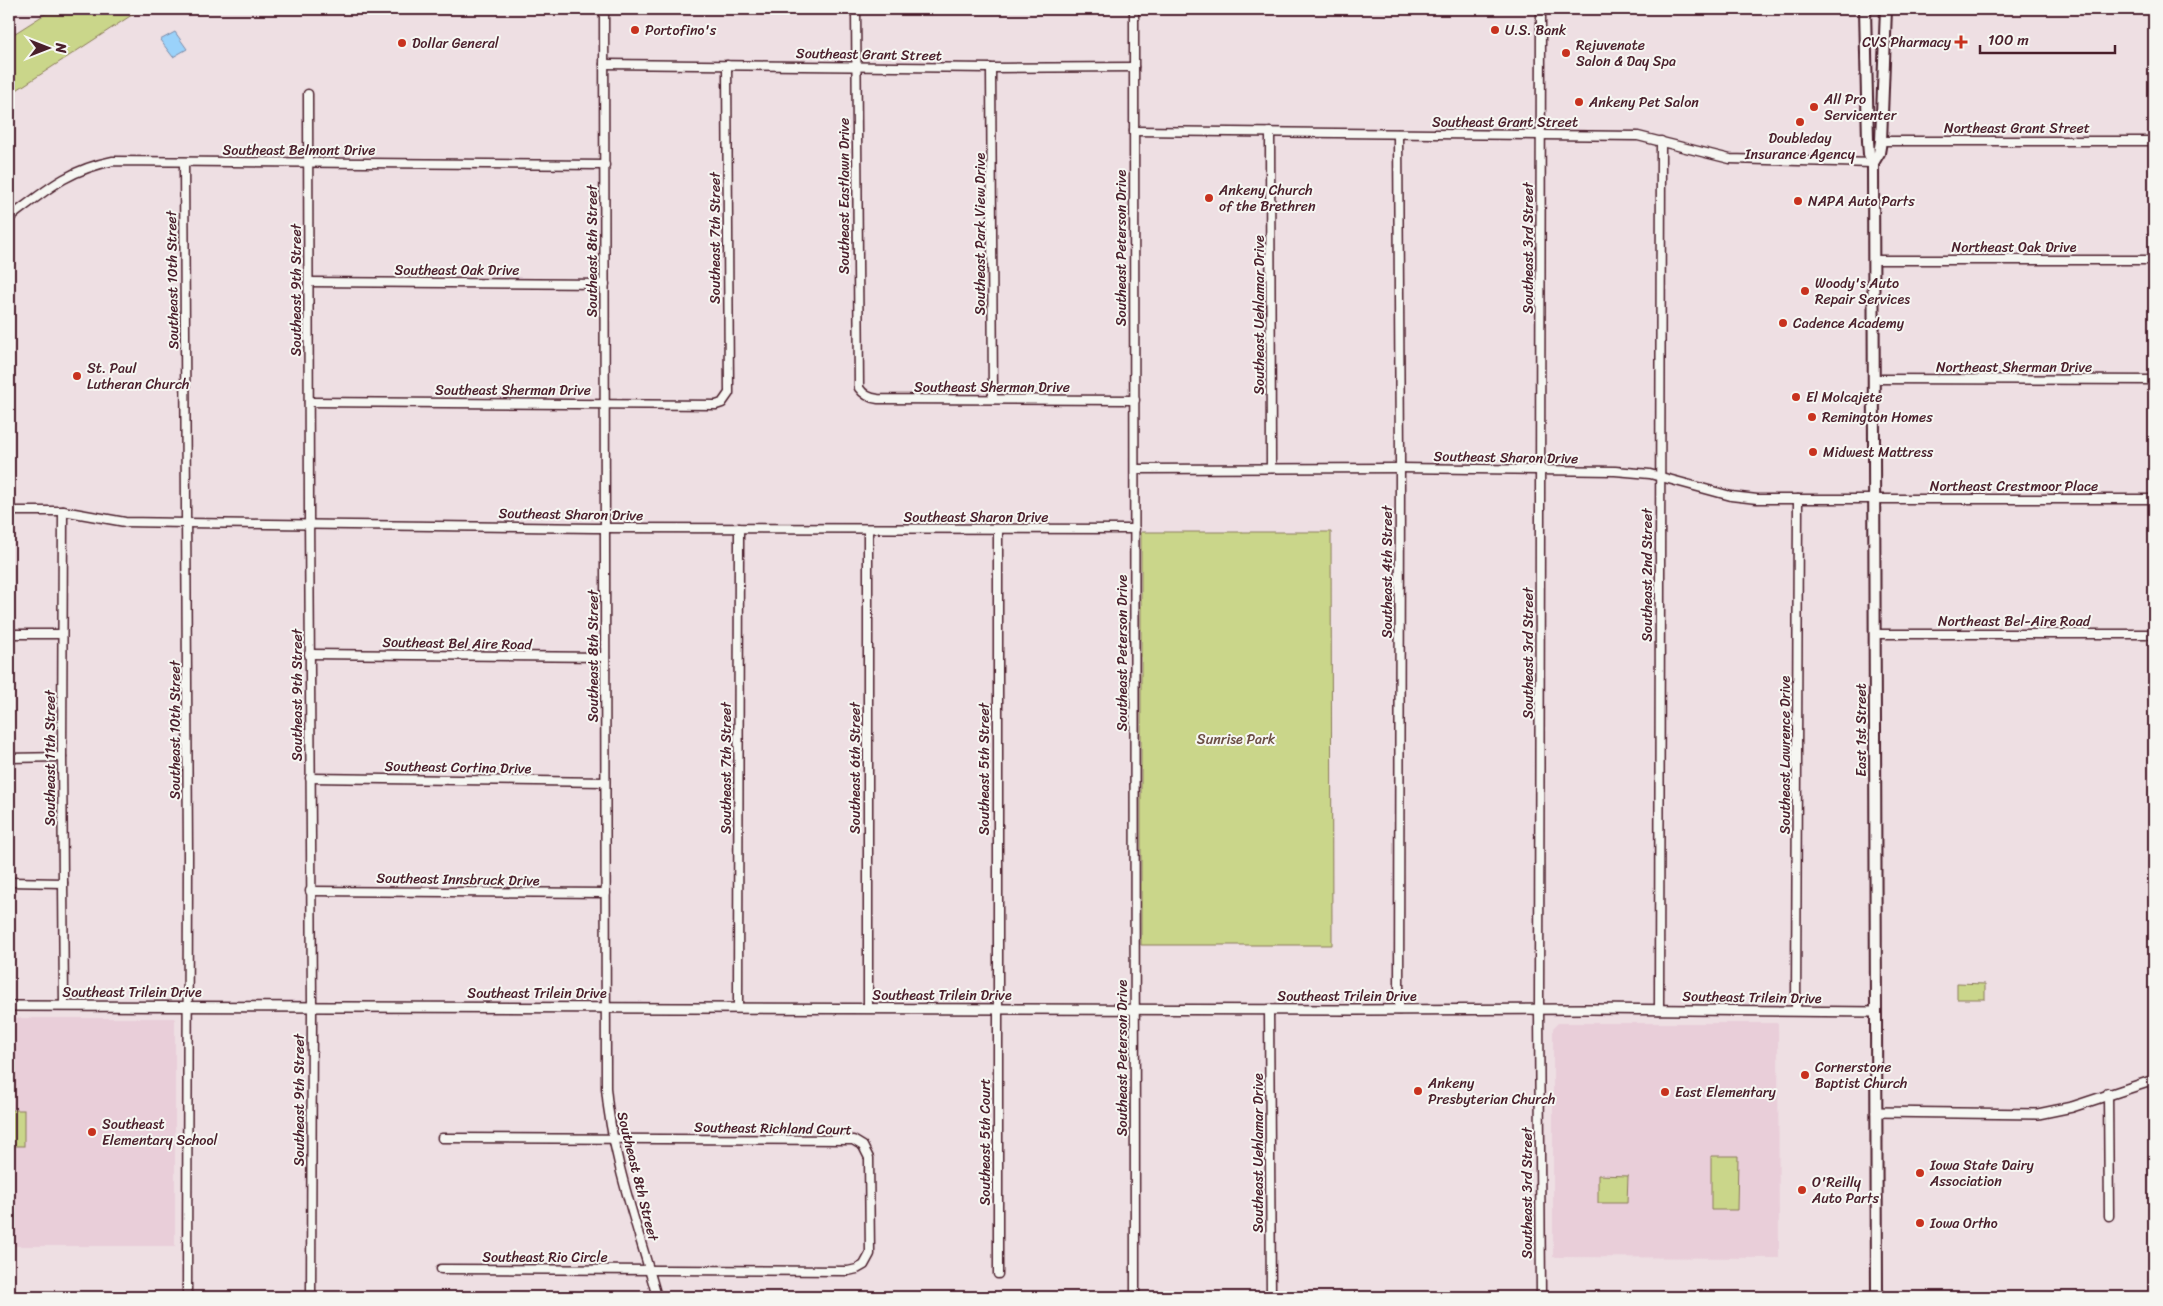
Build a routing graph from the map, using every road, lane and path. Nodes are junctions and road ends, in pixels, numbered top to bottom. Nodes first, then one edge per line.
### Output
1 (604, 9) edge
2 (856, 9) edge
3 (1134, 9) edge
4 (1540, 9) edge
5 (1865, 9) edge
6 (1886, 9) edge
7 (604, 64) junction
8 (727, 65) junction
9 (1134, 66) junction
10 (856, 67) junction
11 (991, 68) junction
12 (308, 94) dead end
13 (1134, 130) junction
14 (1270, 132) junction
15 (1398, 134) junction
16 (1540, 135) junction
17 (2154, 140) edge
18 (1661, 141) junction
19 (1881, 141) junction
20 (184, 162) junction
21 (308, 162) junction
22 (1873, 163) junction
23 (605, 165) junction
24 (9, 218) edge
25 (1873, 260) junction
26 (2154, 260) edge
27 (309, 282) junction
28 (605, 284) junction
29 (1874, 379) junction
30 (2154, 380) edge
31 (858, 382) joint
32 (993, 400) junction
33 (1134, 400) junction
34 (309, 402) junction
35 (605, 403) junction
36 (716, 405) joint
37 (1271, 468) junction
38 (1400, 468) junction
39 (1135, 469) junction
40 (1541, 470) junction
41 (1661, 477) junction
42 (1798, 498) junction
43 (1874, 498) junction
44 (2154, 499) edge
45 (9, 511) edge
46 (64, 511) junction
47 (187, 523) junction
48 (309, 524) junction
49 (605, 528) junction
50 (739, 528) junction
51 (868, 529) junction
52 (998, 529) junction
53 (1135, 529) junction
54 (9, 634) edge
55 (62, 634) junction
56 (1874, 634) junction
57 (2154, 634) edge
58 (309, 654) junction
59 (605, 657) junction
60 (9, 758) edge
61 (62, 758) junction
62 (310, 778) junction
63 (605, 782) junction
64 (9, 882) edge
65 (63, 883) junction
66 (310, 891) junction
67 (606, 893) junction
68 (312, 1005) junction
69 (9, 1006) edge
70 (64, 1006) junction
71 (188, 1006) junction
72 (606, 1007) junction
73 (738, 1008) junction
74 (868, 1008) junction
75 (998, 1009) junction
76 (1134, 1009) junction
77 (1269, 1009) junction
78 (1399, 1010) junction
79 (1539, 1010) junction
80 (1659, 1010) junction
81 (1796, 1011) junction
82 (1876, 1012) junction
83 (2154, 1080) edge
84 (2108, 1093) junction
85 (1876, 1112) junction
86 (442, 1138) dead end
87 (614, 1139) junction
88 (2109, 1216) dead end
89 (441, 1269) dead end
90 (649, 1270) junction
91 (998, 1274) dead end
92 (187, 1297) edge
93 (311, 1297) edge
94 (657, 1297) edge
95 (1135, 1297) edge
96 (1271, 1297) edge
97 (1540, 1297) edge
98 (1877, 1297) edge

1 - 7 street, Southeast 8th Street
2 - 10 street, Southeast Eastlawn Drive
3 - 9 street, Southeast Peterson Drive
4 - 16 street, Southeast 3rd Street
5 - 22 main road, East 1st Street
6 - 19 main road, East 1st Street
7 - 8 street, Southeast Grant Street
7 - 23 street, Southeast 8th Street
8 - 10 street, Southeast Grant Street
8 - 36 street, Southeast 7th Street
9 - 11 street, Southeast Grant Street
9 - 13 street, Southeast Peterson Drive
10 - 11 street, Southeast Grant Street
10 - 31 street, Southeast Eastlawn Drive
11 - 32 street, Southeast Park View Drive
12 - 21 street, Southeast 9th Street
13 - 14 street, Southeast Grant Street
13 - 33 street, Southeast Peterson Drive
14 - 15 street, Southeast Grant Street
14 - 37 street, Southeast Uehlamar Drive
15 - 16 street, Southeast Grant Street
15 - 38 street, Southeast 4th Street
16 - 18 street, Southeast Grant Street
16 - 40 street, Southeast 3rd Street
17 - 19 street, Northeast Grant Street
18 - 22 street, Southeast Grant Street
18 - 41 street, Southeast 2nd Street
19 - 22 main road, East 1st Street
20 - 21 street, Southeast Belmont Drive
20 - 24 street, Southeast Belmont Drive
20 - 47 street, Southeast 10th Street
21 - 23 street, Southeast Belmont Drive
21 - 27 street, Southeast 9th Street
22 - 25 main road, East 1st Street
23 - 28 street, Southeast 8th Street
25 - 26 street, Northeast Oak Drive
25 - 29 main road, East 1st Street
27 - 28 street, Southeast Oak Drive
27 - 34 street, Southeast 9th Street
28 - 35 street, Southeast 8th Street
29 - 30 street, Northeast Sherman Drive
29 - 43 main road, East 1st Street
31 - 32 street, Southeast Sherman Drive
32 - 33 street, Southeast Sherman Drive
33 - 39 street, Southeast Peterson Drive
34 - 35 street, Southeast Sherman Drive
34 - 48 street, Southeast 9th Street
35 - 36 street, Southeast Sherman Drive
35 - 49 street, Southeast 8th Street
37 - 38 street, Southeast Sharon Drive
37 - 39 street, Southeast Sharon Drive
38 - 40 street, Southeast Sharon Drive
38 - 78 street, Southeast 4th Street
39 - 53 street, Southeast Peterson Drive
40 - 41 street, Southeast Sharon Drive
40 - 79 street, Southeast 3rd Street
41 - 42 street, Southeast Sharon Drive
41 - 80 street, Southeast 2nd Street
42 - 43 street, Southeast Sharon Drive
42 - 81 street, Southeast Lawrence Drive
43 - 44 street, Northeast Crestmoor Place
43 - 56 main road, East 1st Street
45 - 46 street, Southeast Sharon Drive
46 - 47 street, Southeast Sharon Drive
46 - 55 street, Southeast 11th Street
47 - 48 street, Southeast Sharon Drive
47 - 71 street, Southeast 10th Street
48 - 49 street, Southeast Sharon Drive
48 - 58 street, Southeast 9th Street
49 - 50 street, Southeast Sharon Drive
49 - 59 street, Southeast 8th Street
50 - 51 street, Southeast Sharon Drive
50 - 73 street, Southeast 7th Street
51 - 52 street, Southeast Sharon Drive
51 - 74 street, Southeast 6th Street
52 - 53 street, Southeast Sharon Drive
52 - 75 street, Southeast 5th Street
53 - 76 street, Southeast Peterson Drive
54 - 55 street
55 - 61 street, Southeast 11th Street
56 - 57 street, Northeast Bel-Aire Road
56 - 82 main road, East 1st Street
58 - 59 street, Southeast Bel Aire Road
58 - 62 street, Southeast 9th Street
59 - 63 street, Southeast 8th Street
60 - 61 street
61 - 65 street, Southeast 11th Street
62 - 63 street, Southeast Cortina Drive
62 - 66 street, Southeast 9th Street
63 - 67 street, Southeast 8th Street
64 - 65 street
65 - 70 street, Southeast 11th Street
66 - 67 street, Southeast Innsbruck Drive
66 - 68 street, Southeast 9th Street
67 - 72 street, Southeast 8th Street
68 - 71 street, Southeast Trilein Drive
68 - 72 street, Southeast Trilein Drive
68 - 93 street, Southeast 9th Street
69 - 70 street, Southeast Trilein Drive
70 - 71 street, Southeast Trilein Drive
71 - 92 street, Southeast 10th Street
72 - 73 street, Southeast Trilein Drive
72 - 87 street, Southeast 8th Street
73 - 74 street, Southeast Trilein Drive
74 - 75 street, Southeast Trilein Drive
75 - 76 street, Southeast Trilein Drive
75 - 91 street, Southeast 5th Court
76 - 77 street, Southeast Trilein Drive
76 - 95 street, Southeast Peterson Drive
77 - 78 street, Southeast Trilein Drive
77 - 96 street, Southeast Uehlamar Drive
78 - 79 street, Southeast Trilein Drive
79 - 80 street, Southeast Trilein Drive
79 - 97 street, Southeast 3rd Street
80 - 81 street, Southeast Trilein Drive
81 - 82 street, Southeast Trilein Drive
82 - 85 main road, East 1st Street
83 - 84 street
84 - 85 street
84 - 88 street
85 - 98 main road, East 1st Street
86 - 87 street, Southeast Richland Court
87 - 90 street, Southeast 8th Street
87 - 90 street, Southeast Richland Court
89 - 90 street, Southeast Rio Circle
90 - 94 street, Southeast 8th Street

